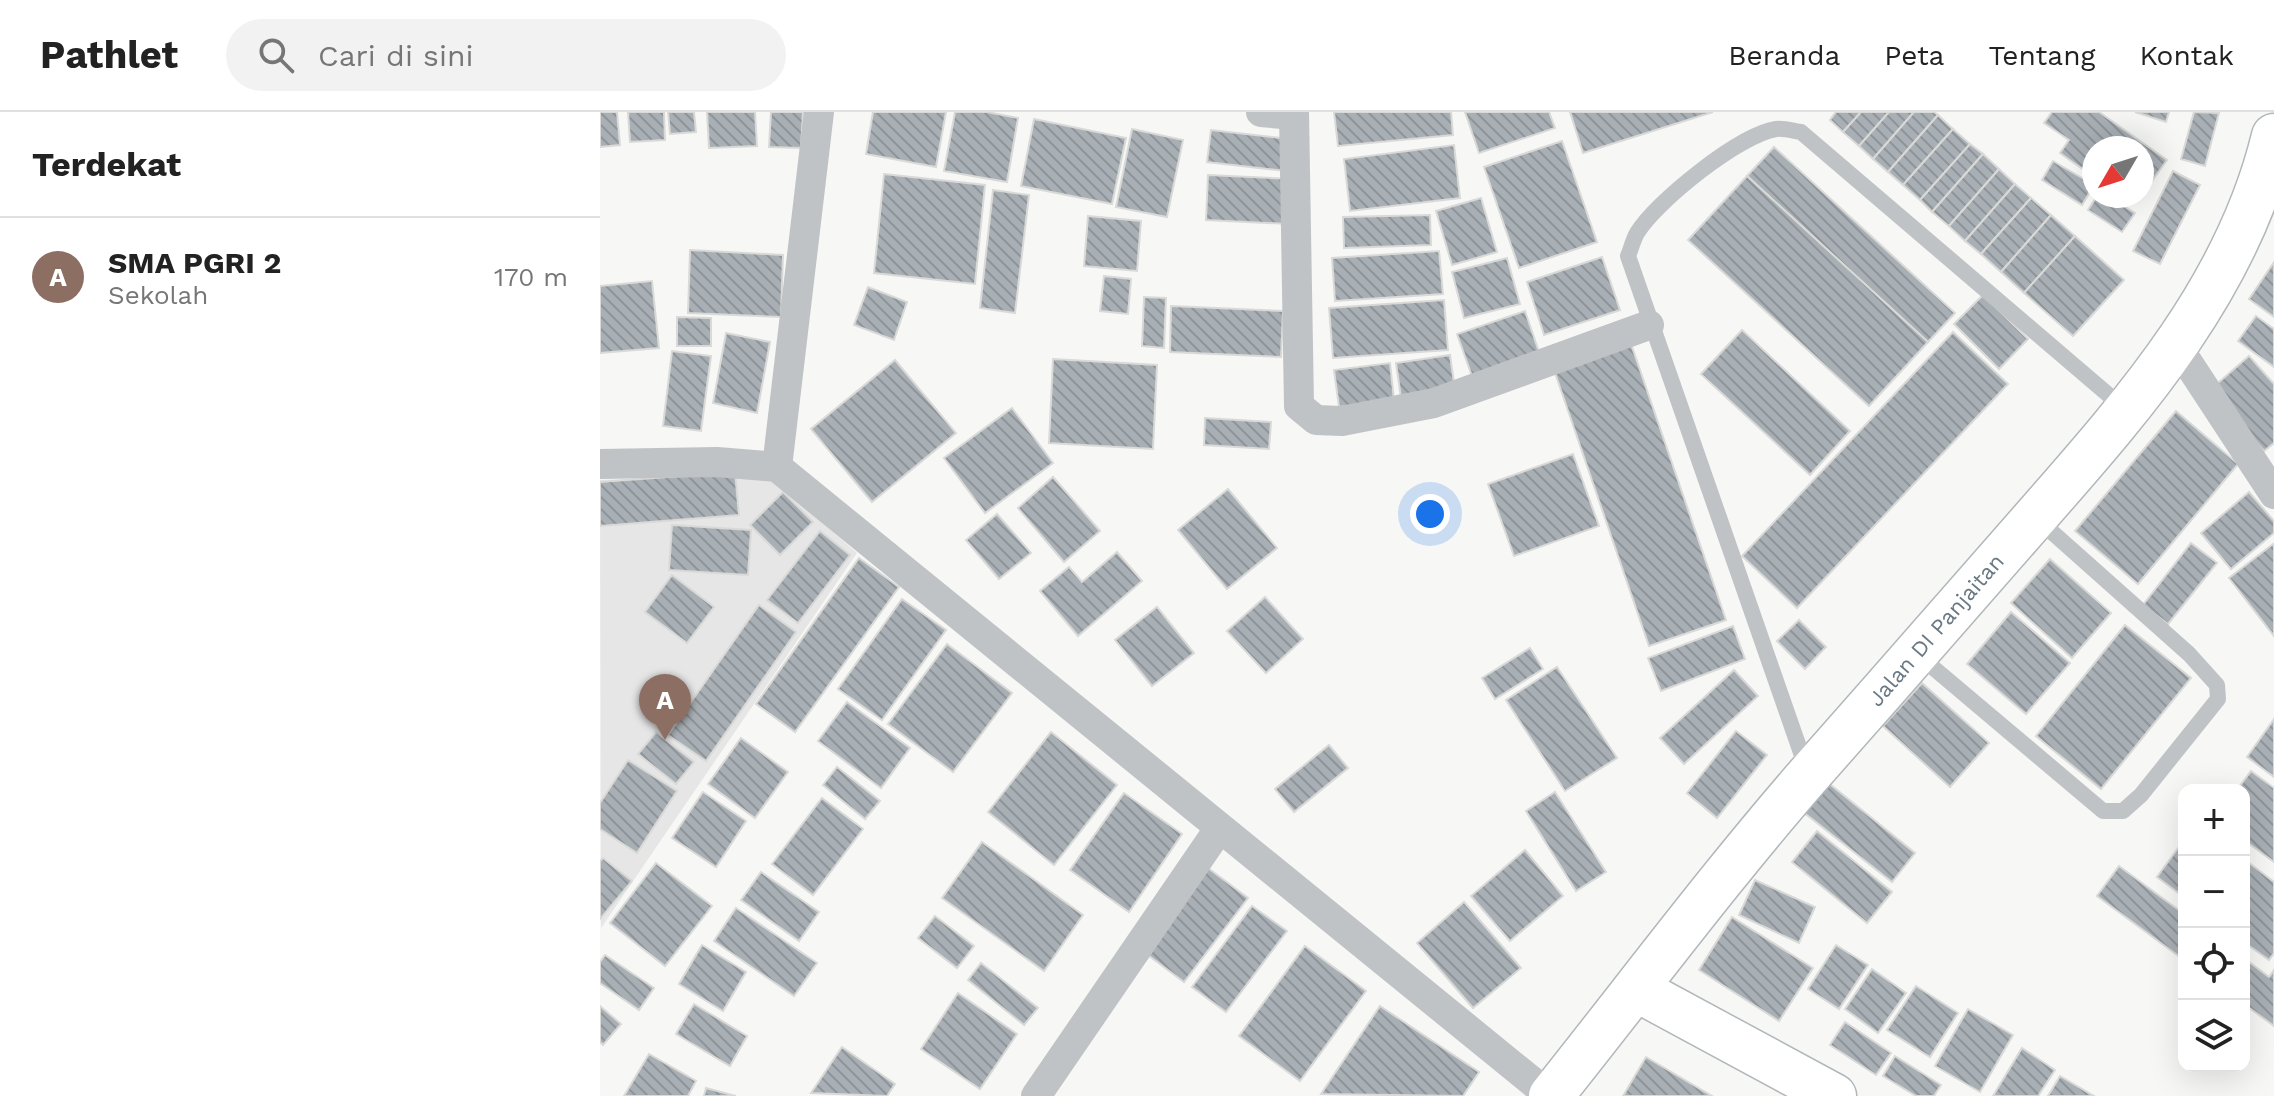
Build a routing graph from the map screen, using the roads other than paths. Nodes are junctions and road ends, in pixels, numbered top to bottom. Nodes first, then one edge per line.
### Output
1 (819, 112) edge
2 (1261, 112) edge
3 (1294, 114) edge
4 (2274, 136) edge
5 (1649, 325) junction
6 (2177, 346) junction
7 (2127, 411) junction
8 (600, 464) edge
9 (777, 467) junction
10 (2274, 494) edge
11 (2035, 517) junction
12 (1916, 653) junction
13 (1809, 775) junction
14 (1219, 829) junction
15 (1636, 989) junction
16 (1036, 1096) edge
17 (1551, 1096) edge
18 (1834, 1096) edge

1 - 9 street
2 - 3 street
3 - 5 street
4 - 6 street, Jalan DI Panjaitan
5 - 7 lane
5 - 13 lane
6 - 7 street, Jalan DI Panjaitan
6 - 10 street
7 - 11 street, Jalan DI Panjaitan
8 - 9 street
9 - 14 street
11 - 12 street, Jalan DI Panjaitan
11 - 12 lane
12 - 13 street, Jalan DI Panjaitan
13 - 15 street, Jalan DI Panjaitan
14 - 16 street
14 - 17 street
15 - 17 street, Jalan DI Panjaitan
15 - 18 street

